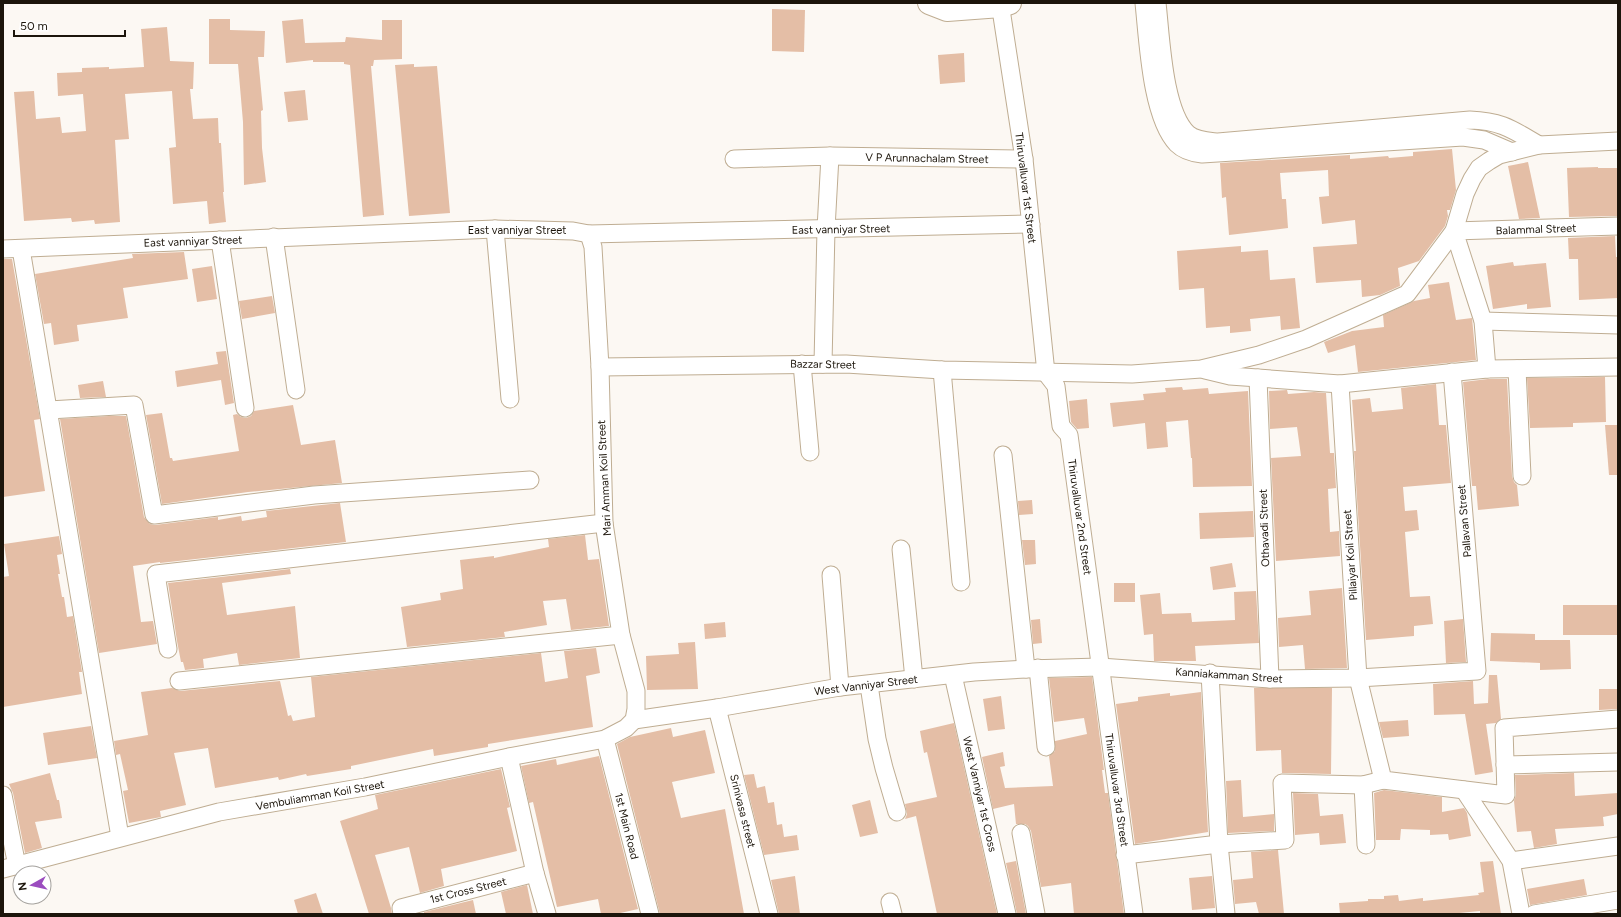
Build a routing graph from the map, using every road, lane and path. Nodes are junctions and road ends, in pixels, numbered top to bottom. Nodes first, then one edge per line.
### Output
1 (929, 3) edge
2 (1144, 3) edge
3 (1157, 3) edge
4 (1004, 4) edge
5 (1618, 141) edge
6 (1539, 145) junction
7 (1512, 152) junction
8 (830, 156) junction
9 (734, 159) dead end
10 (1024, 159) junction
11 (1031, 224) junction
12 (1618, 226) edge
13 (494, 229) junction
14 (826, 229) junction
15 (1454, 231) junction
16 (589, 234) junction
17 (274, 237) junction
18 (220, 240) junction
19 (3, 249) edge
20 (21, 249) junction
21 (1483, 321) junction
22 (1618, 325) edge
23 (802, 364) junction
24 (823, 364) junction
25 (600, 366) junction
26 (1618, 367) edge
27 (1201, 369) junction
28 (1487, 369) junction
29 (1517, 369) junction
30 (942, 370) junction
31 (1452, 372) junction
32 (1046, 373) junction
33 (1258, 378) junction
34 (1340, 384) junction
35 (296, 390) dead end
36 (510, 399) dead end
37 (245, 408) dead end
38 (48, 410) junction
39 (810, 452) dead end
40 (1003, 455) dead end
41 (1522, 476) dead end
42 (530, 480) dead end
43 (604, 522) junction
44 (901, 549) dead end
45 (831, 575) dead end
46 (961, 582) dead end
47 (620, 635) junction
48 (168, 649) dead end
49 (1100, 666) junction
50 (1032, 669) junction
51 (1477, 671) joint
52 (1210, 673) junction
53 (953, 675) junction
54 (1270, 678) junction
55 (1358, 678) junction
56 (914, 679) junction
57 (179, 681) dead end
58 (869, 684) junction
59 (840, 687) junction
60 (717, 708) junction
61 (1618, 719) edge
62 (634, 720) junction
63 (605, 739) junction
64 (1046, 747) dead end
65 (509, 757) junction
66 (1618, 762) edge
67 (1505, 765) junction
68 (1383, 780) junction
69 (1363, 785) junction
70 (1464, 790) junction
71 (3, 796) edge
72 (897, 812) dead end
73 (1021, 833) dead end
74 (120, 837) junction
75 (1219, 844) junction
76 (1366, 845) dead end
77 (1618, 846) edge
78 (1126, 855) junction
79 (1511, 861) junction
80 (10, 868) edge
81 (535, 874) junction
82 (1618, 900) edge
83 (402, 911) edge
84 (546, 914) edge
85 (650, 914) edge
86 (769, 914) edge
87 (1007, 914) edge
88 (1036, 914) edge
89 (1134, 914) edge
90 (1226, 914) edge
91 (1521, 914) edge
92 (1534, 914) edge

1 - 4 main road
2 - 7 street
3 - 6 street
4 - 10 street, Thiruvalluvar 1st Street
5 - 6 street
6 - 7 street
7 - 15 street
8 - 9 street, V P Arunnachalam Street
8 - 10 street, V P Arunnachalam Street
8 - 14 street
10 - 11 street, Thiruvalluvar 1st Street
11 - 14 street, East vanniyar Street
11 - 32 street, Thiruvalluvar 1st Street
12 - 15 street, Balammal Street
13 - 16 street, East vanniyar Street
13 - 17 street, East vanniyar Street
13 - 36 street
14 - 16 street, East vanniyar Street
14 - 24 street
15 - 21 street
15 - 27 street
16 - 25 street, Mari Amman Koil Street
17 - 18 street, East vanniyar Street
17 - 35 street
18 - 20 street, East vanniyar Street
18 - 37 street
19 - 20 street, East vanniyar Street
20 - 38 street
21 - 22 street
21 - 28 street
23 - 24 street, Bazzar Street
23 - 25 street, Bazzar Street
23 - 39 street
24 - 30 street, Bazzar Street
25 - 43 street, Mari Amman Koil Street
26 - 29 street
27 - 32 street
27 - 33 street
28 - 29 street
28 - 31 street
29 - 41 street
30 - 32 street, Bazzar Street
30 - 46 street
31 - 34 street
31 - 51 street, Pallavan Street
32 - 49 street, Thiruvalluvar 2nd Street
33 - 34 street
33 - 54 street, Othavadi Street
34 - 55 street, Pillaiyar Koil Street
38 - 42 street
38 - 74 street
40 - 50 street
43 - 47 street, Mari Amman Koil Street
43 - 48 street
44 - 56 street
45 - 59 street
47 - 57 street
47 - 62 street, Mari Amman Koil Street
49 - 50 street, West Vanniyar Street
49 - 52 street, Kanniakamman Street
49 - 78 street, Thiruvalluvar 3rd Street
50 - 53 street, West Vanniyar Street
50 - 64 street
51 - 55 street, Kanniakamman Street
52 - 54 street, Kanniakamman Street
52 - 75 street
53 - 56 street, West Vanniyar Street
53 - 87 street, West Vanniyar 1st Cross
54 - 55 street, Kanniakamman Street
55 - 68 street, Pillaiyar Koil Street
56 - 58 street, West Vanniyar Street
58 - 59 street, West Vanniyar Street
58 - 72 street
59 - 60 street, West Vanniyar Street
60 - 62 street, West Vanniyar Street
60 - 86 street, Srinivasa street
61 - 67 street
62 - 63 street, Vembuliamman Koil Street
63 - 65 street, Vembuliamman Koil Street
63 - 85 street, 1st Main Road
65 - 74 street, Vembuliamman Koil Street
65 - 81 street
66 - 67 street
67 - 70 street
68 - 69 street
68 - 70 street
69 - 75 street
69 - 76 street
70 - 79 street
71 - 80 street
73 - 88 street
74 - 80 street, Vembuliamman Koil Street
75 - 78 street
75 - 90 street
77 - 79 street
78 - 89 street, Thiruvalluvar 3rd Street
79 - 91 street
81 - 83 street, 1st Cross Street
81 - 84 street
82 - 92 street

